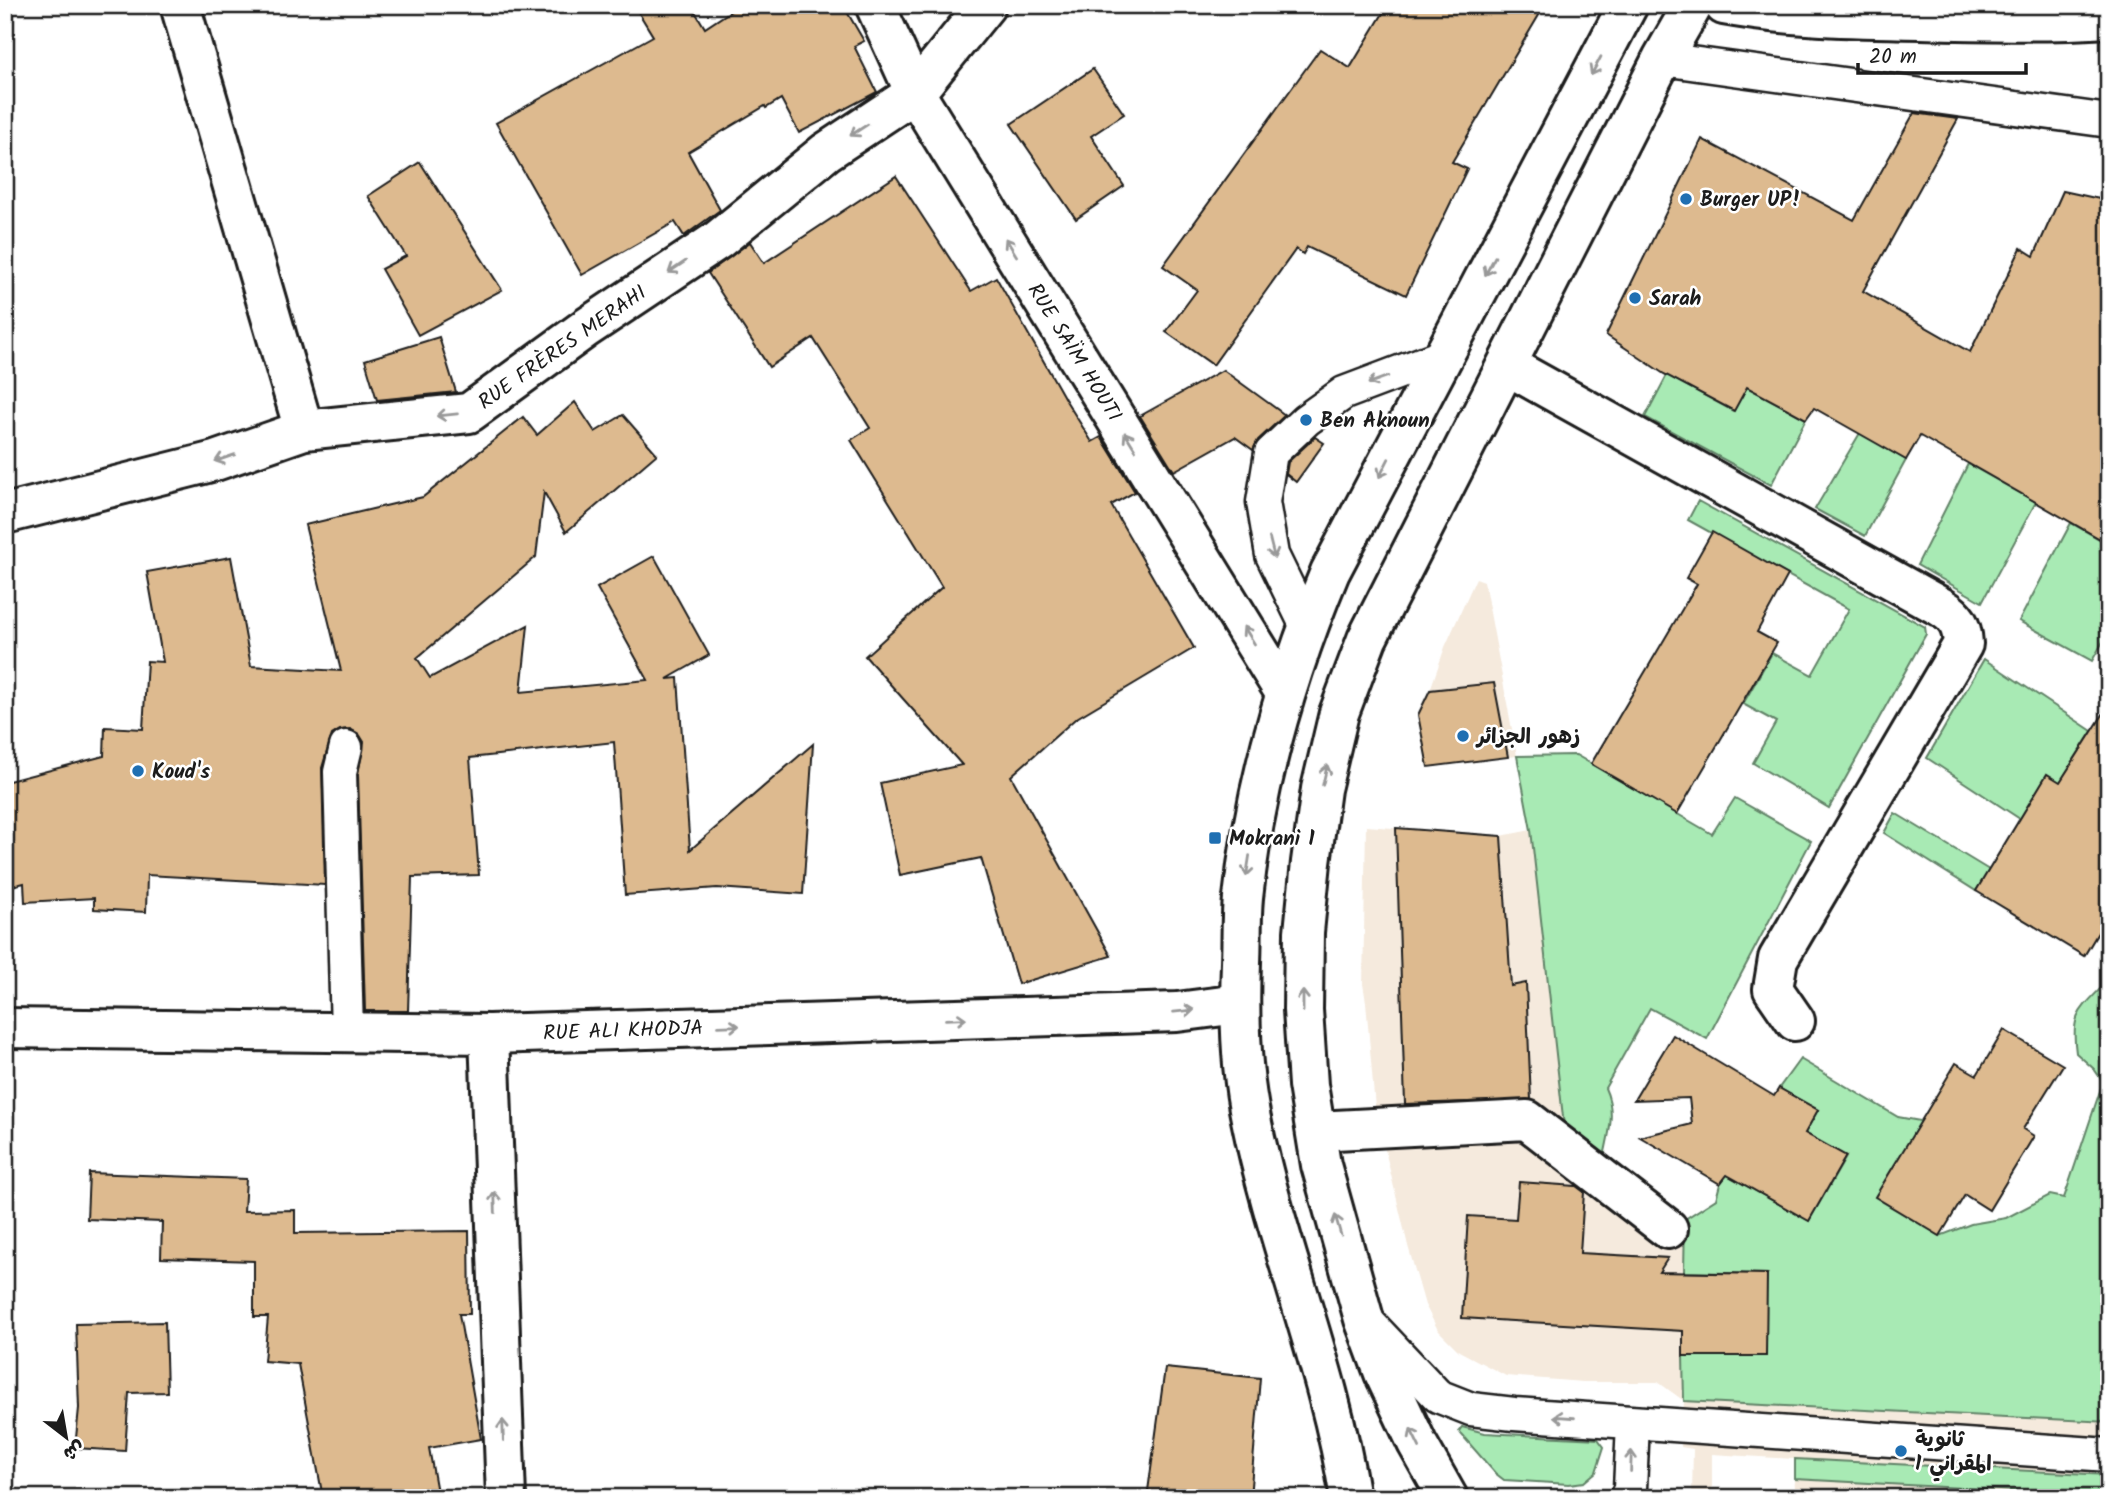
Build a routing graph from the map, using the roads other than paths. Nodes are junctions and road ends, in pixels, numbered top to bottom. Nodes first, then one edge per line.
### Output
1 (180, 5) edge
2 (875, 5) edge
3 (986, 5) edge
4 (1629, 5) edge
5 (1693, 5) edge
6 (1724, 5) edge
7 (2109, 18) edge
8 (1662, 58) junction
9 (915, 93) junction
10 (2109, 121) edge
11 (1442, 356) junction
12 (1507, 366) junction
13 (304, 430) junction
14 (5, 514) edge
15 (1307, 628) junction
16 (1285, 693) junction
17 (346, 747) dead end
18 (1239, 1004) junction
19 (1795, 1021) dead end
20 (5, 1028) edge
21 (347, 1032) junction
22 (489, 1034) junction
23 (1316, 1131) junction
24 (1668, 1228) dead end
25 (1364, 1319) junction
26 (1633, 1423) junction
27 (2109, 1455) edge
28 (506, 1498) edge
29 (1350, 1498) edge
30 (1448, 1498) edge
31 (1626, 1498) edge

1 - 13 street
2 - 9 street, RUE SAÏM HOUTI
3 - 9 street, RUE FRÈRES MERAHI
4 -> 11 street
5 - 8 street
6 - 7 street
8 - 10 lane
8 - 12 street
9 -> 13 street, RUE FRÈRES MERAHI
16 -> 9 street, RUE SAÏM HOUTI
11 -> 15 street
11 -> 15 lane
12 - 19 street
23 -> 12 street
13 -> 14 street, RUE FRÈRES MERAHI
15 - 16 street
16 -> 18 street
17 - 21 lane
22 -> 18 street, RUE ALI KHODJA
18 - 29 street
20 - 21 street, RUE ALI KHODJA
21 - 22 street, RUE ALI KHODJA
28 -> 22 street
23 - 24 street
25 -> 23 street
26 -> 25 lane
30 -> 25 street
26 - 27 lane
31 -> 26 lane

